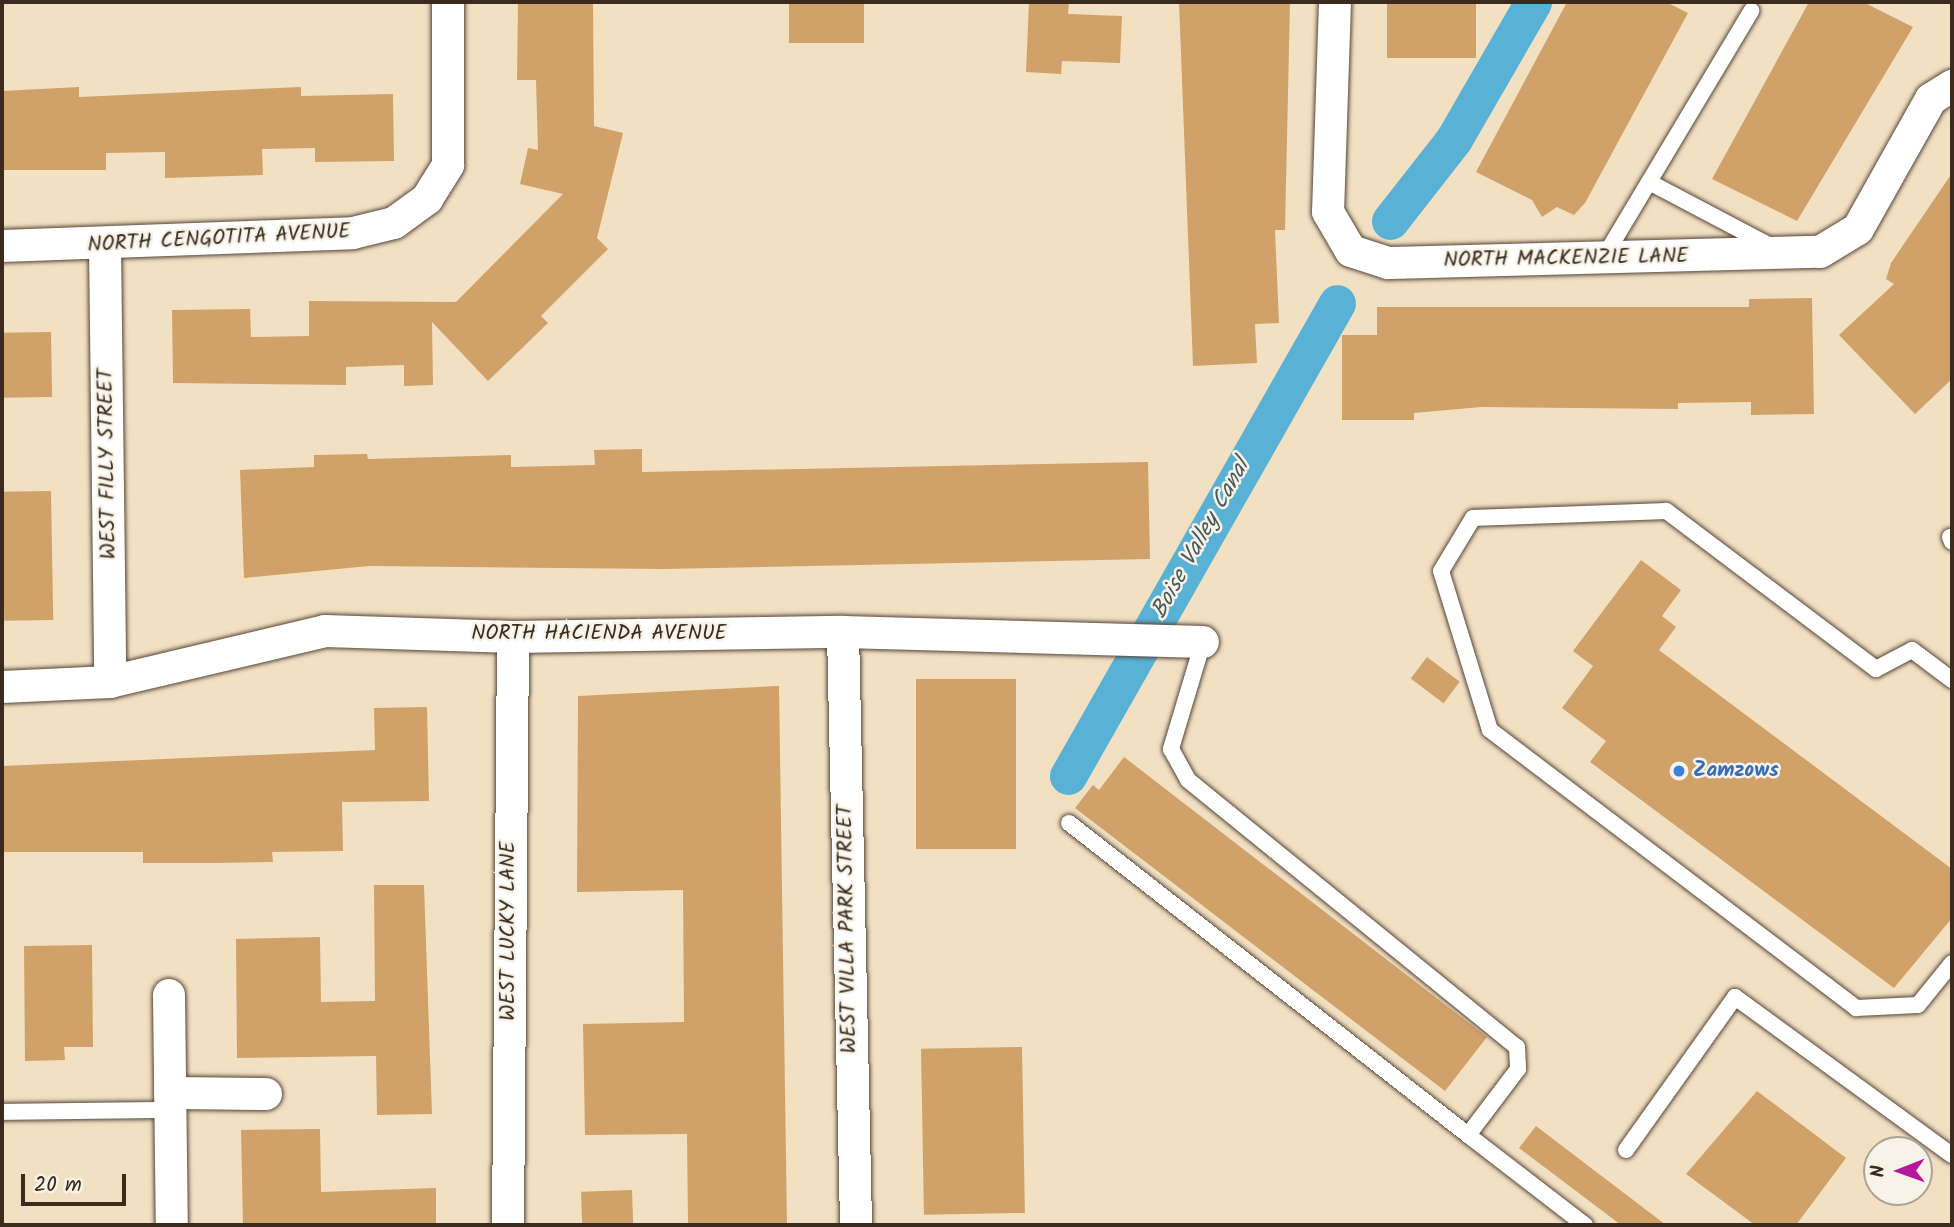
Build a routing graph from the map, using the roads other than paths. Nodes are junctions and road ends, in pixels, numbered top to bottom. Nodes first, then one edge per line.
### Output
1 (448, 2) edge
2 (1335, 2) edge
3 (1751, 11) dead end
4 (1952, 86) edge
5 (1649, 182) junction
6 (2, 246) edge
7 (105, 246) junction
8 (1786, 255) junction
9 (1604, 257) junction
10 (843, 632) junction
11 (513, 637) junction
12 (1203, 642) joint
13 (1952, 680) edge
14 (110, 682) junction
15 (2, 687) edge
16 (1069, 823) dead end
17 (1952, 962) edge
18 (169, 995) dead end
19 (266, 1094) dead end
20 (170, 1102) junction
21 (2, 1112) edge
22 (1468, 1135) junction
23 (1626, 1150) dead end
24 (1952, 1155) edge
25 (172, 1225) edge
26 (508, 1225) edge
27 (856, 1225) edge
28 (1585, 1225) edge

1 - 7 street, NORTH CENGOTITA AVENUE
2 - 9 street, NORTH MACKENZIE LANE
3 - 5 lane
4 - 8 street, NORTH MACKENZIE LANE
5 - 8 lane
5 - 9 lane
6 - 7 street, NORTH CENGOTITA AVENUE
7 - 14 street, WEST FILLY STREET
8 - 9 street, NORTH MACKENZIE LANE
10 - 11 street, NORTH HACIENDA AVENUE
10 - 12 street, NORTH HACIENDA AVENUE
10 - 27 street, WEST VILLA PARK STREET
11 - 14 street, NORTH HACIENDA AVENUE
11 - 26 street, WEST LUCKY LANE
12 - 22 lane
13 - 17 lane
14 - 15 street, NORTH HACIENDA AVENUE
16 - 22 lane
18 - 20 street
19 - 20 street
20 - 21 lane
20 - 25 street
22 - 28 lane
23 - 24 lane

